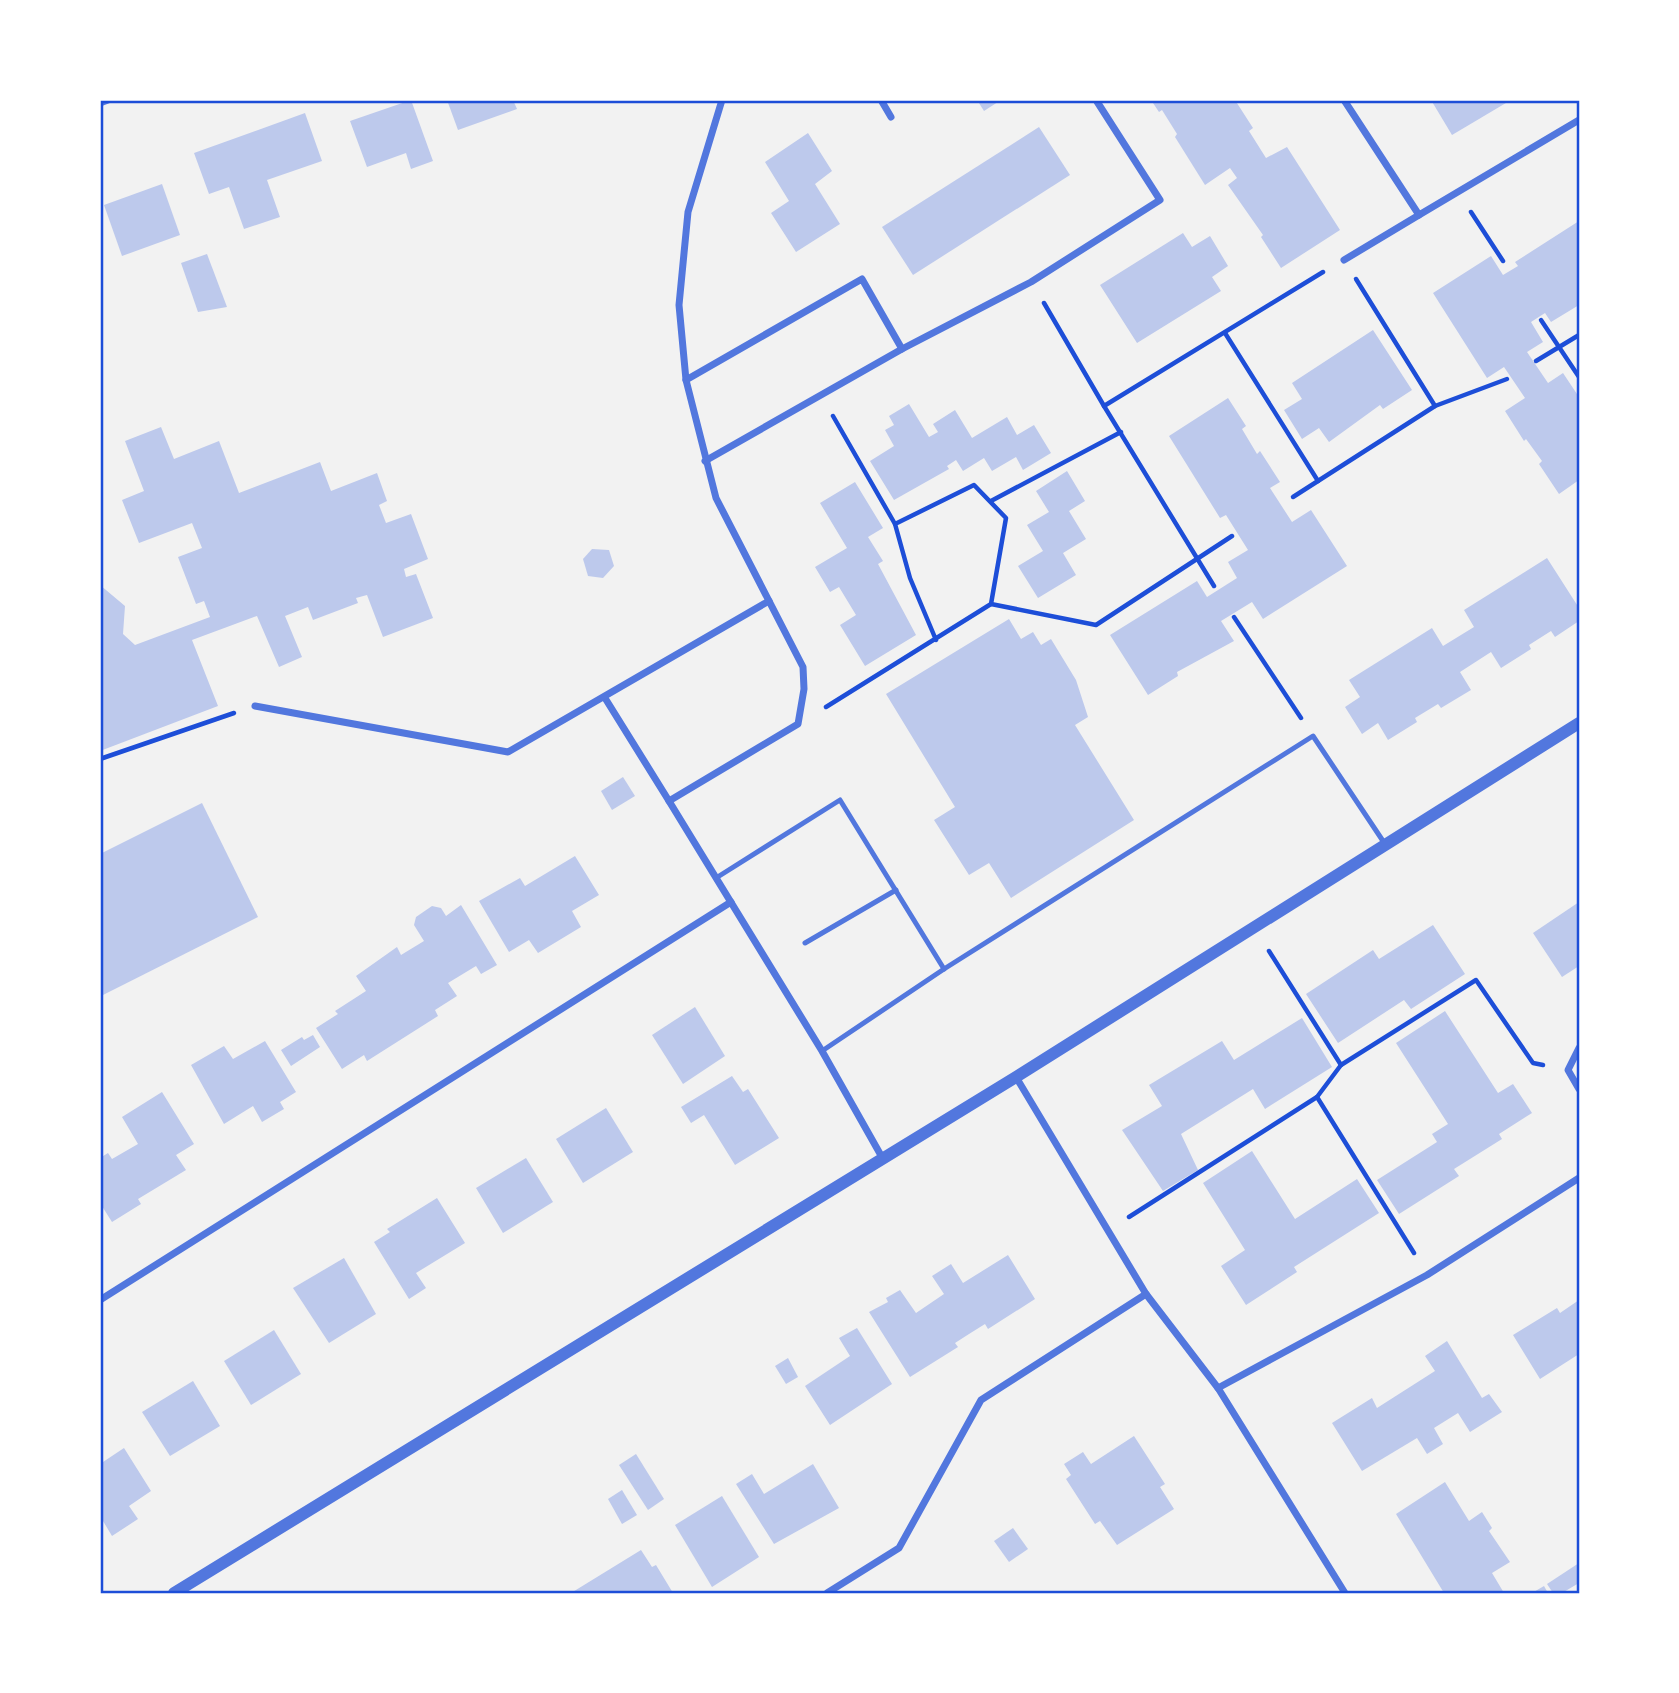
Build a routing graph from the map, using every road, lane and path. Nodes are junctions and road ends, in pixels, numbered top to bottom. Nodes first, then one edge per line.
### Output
1 (108, 100) edge
2 (722, 100) edge
3 (881, 100) edge
4 (1096, 100) edge
5 (1344, 100) edge
6 (100, 103) edge
7 (891, 117) dead end
8 (1579, 120) edge
9 (1458, 191) junction
10 (1419, 215) junction
11 (1344, 260) junction
12 (1503, 261) dead end
13 (1031, 282) junction
14 (1541, 320) dead end
15 (1225, 333) junction
16 (1579, 335) edge
17 (1558, 348) junction
18 (902, 349) junction
19 (1536, 361) dead end
20 (1579, 377) edge
21 (1507, 379) dead end
22 (686, 380) junction
23 (821, 396) junction
24 (1104, 406) junction
25 (1435, 406) junction
26 (1121, 432) junction
27 (705, 461) junction
28 (1318, 481) junction
29 (1293, 497) dead end
30 (990, 502) junction
31 (895, 524) junction
32 (1232, 536) dead end
33 (1196, 560) junction
34 (1214, 586) dead end
35 (769, 601) junction
36 (991, 604) junction
37 (1234, 617) dead end
38 (936, 640) junction
39 (605, 698) junction
40 (255, 706) joint
41 (1579, 723) edge
42 (798, 724) junction
43 (1312, 736) junction
44 (100, 759) edge
45 (668, 801) junction
46 (1385, 844) junction
47 (716, 878) junction
48 (896, 890) junction
49 (731, 902) junction
50 (1254, 926) junction
51 (806, 943) dead end
52 (944, 969) junction
53 (1579, 1048) edge
54 (822, 1051) junction
55 (1533, 1063) dead end
56 (1341, 1065) junction
57 (1016, 1077) junction
58 (1579, 1089) edge
59 (1317, 1097) junction
60 (883, 1159) junction
61 (1579, 1178) edge
62 (1107, 1231) junction
63 (1427, 1275) junction
64 (1146, 1294) junction
65 (100, 1300) edge
66 (1218, 1388) junction
67 (174, 1593) edge
68 (827, 1593) edge
69 (1345, 1593) edge

1 - 6 street
2 - 22 street
3 - 7 street
4 - 13 street
5 - 10 street
8 - 9 street
9 - 10 street
9 - 12 path
10 - 11 street
11 - 15 path
11 - 25 path
13 - 18 street
13 - 24 path
14 - 17 path
15 - 24 path
15 - 28 path
16 - 17 path
17 - 19 path
17 - 20 path
18 - 22 street
18 - 23 street
21 - 25 path
22 - 27 street
23 - 27 street
23 - 31 path
24 - 26 path
25 - 28 path
26 - 30 path
26 - 33 path
27 - 35 street
28 - 29 path
30 - 31 path
30 - 36 path
31 - 38 path
32 - 33 path
33 - 34 path
33 - 36 path
35 - 39 street
35 - 42 street
36 - 38 path
37 - 43 path
38 - 42 path
39 - 40 street
39 - 45 street
40 - 44 path
41 - 46 street
42 - 45 street
43 - 46 lane
43 - 52 lane
45 - 47 street
46 - 50 street
47 - 48 lane
47 - 49 street
48 - 51 lane
48 - 52 lane
49 - 54 street
49 - 65 street
50 - 56 path
50 - 57 street
52 - 54 lane
53 - 58 street
54 - 60 street
55 - 56 path
56 - 59 path
57 - 60 street
57 - 62 street
59 - 62 path
59 - 63 path
60 - 67 street
61 - 63 street
62 - 64 street
63 - 66 street
64 - 66 street
64 - 68 street
66 - 69 street

